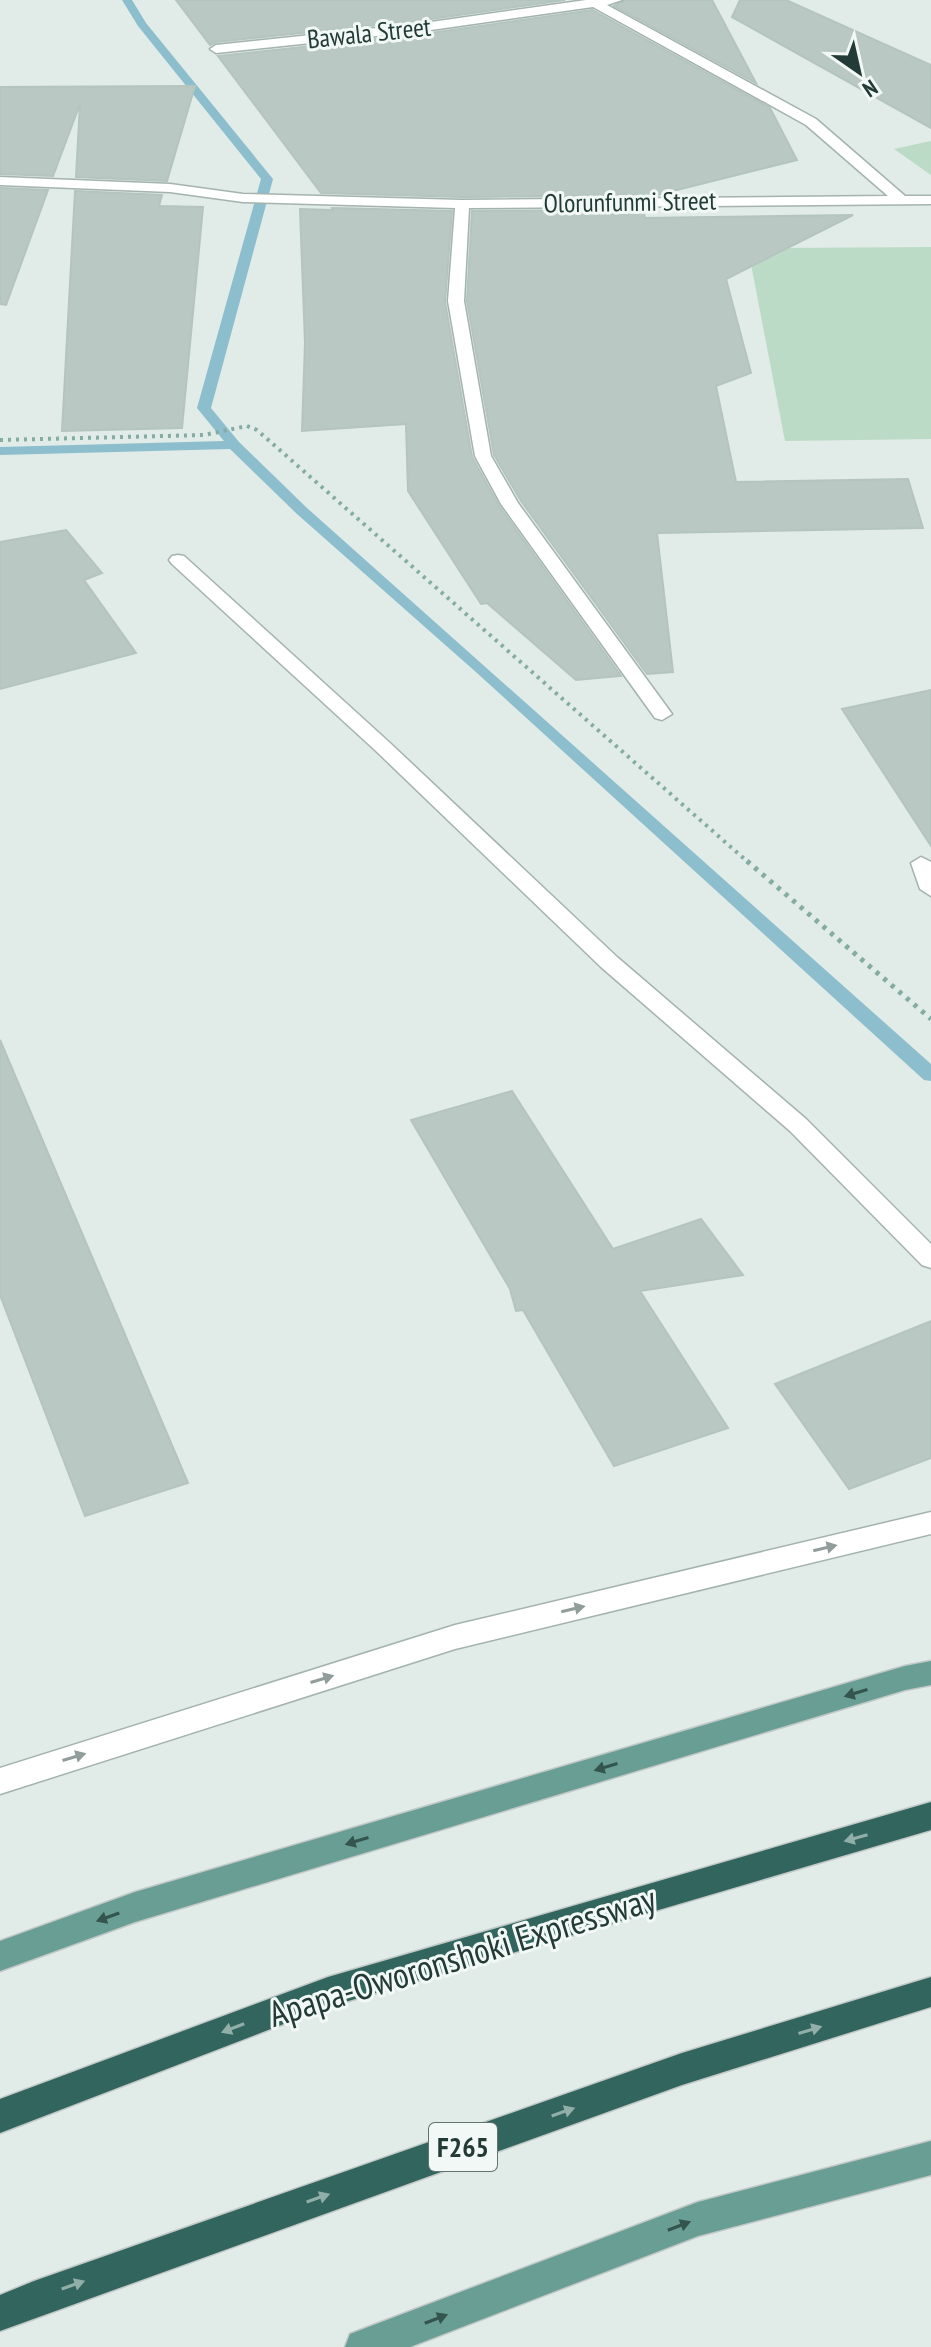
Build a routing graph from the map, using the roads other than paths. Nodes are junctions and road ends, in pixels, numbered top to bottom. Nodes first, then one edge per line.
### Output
1 (616, 0) edge
2 (593, 2) edge
3 (216, 49) dead end
4 (0, 181) edge
5 (900, 199) junction
6 (931, 200) edge
7 (462, 204) junction
8 (178, 560) dead end
9 (662, 714) dead end
10 (921, 863) dead end
11 (931, 889) edge
12 (931, 1259) edge
13 (931, 1523) edge
14 (931, 1673) edge
15 (0, 1781) edge
16 (931, 1816) edge
17 (0, 1956) edge
18 (931, 1992) edge
19 (0, 2116) edge
20 (931, 2158) edge
21 (0, 2313) edge
22 (363, 2347) edge

1 - 2 street, Bawala Street
2 - 3 street, Bawala Street
2 - 5 street
4 - 7 street, Olorunfunmi Street
5 - 6 street, Olorunfunmi Street
5 - 7 street, Olorunfunmi Street
7 - 9 street
8 - 12 street
10 - 11 street
15 -> 13 street
14 -> 17 main road
16 -> 19 highway, Apapa-Oworonshoki Expressway
21 -> 18 highway, F265
22 -> 20 main road

